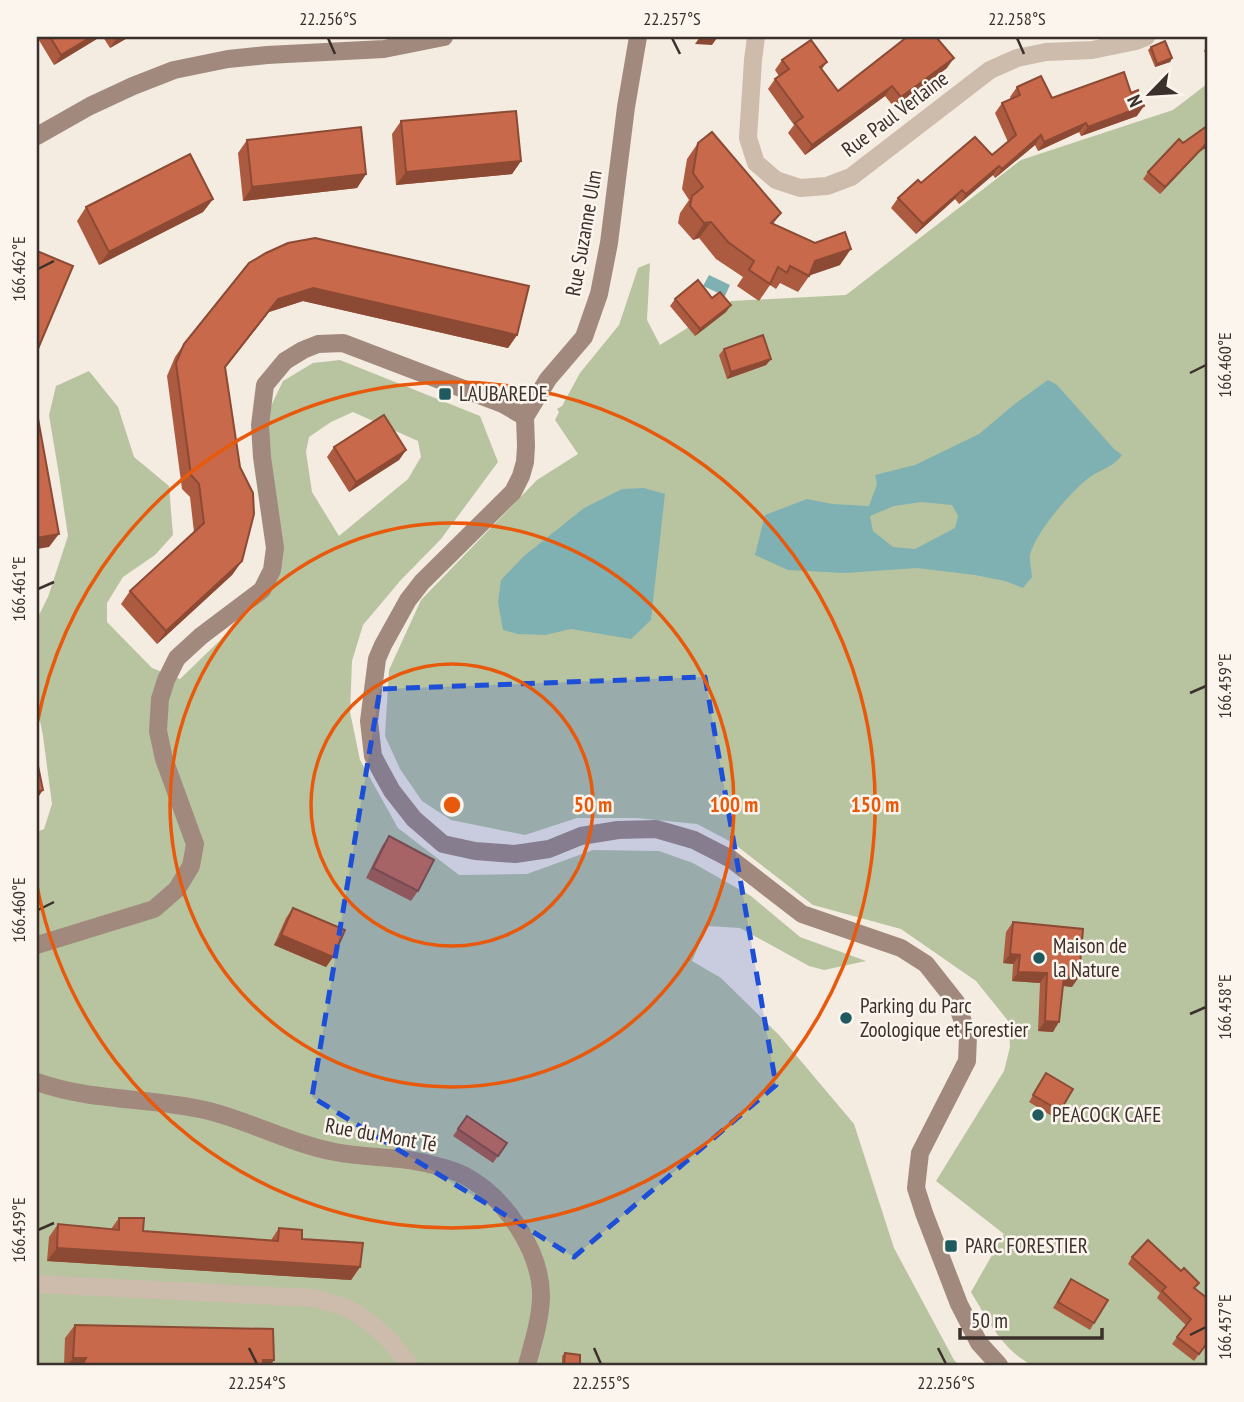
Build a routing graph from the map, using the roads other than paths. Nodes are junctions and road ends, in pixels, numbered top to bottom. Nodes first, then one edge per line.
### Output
1 (444, 37) edge
2 (638, 37) edge
3 (756, 37) edge
4 (1146, 37) edge
5 (37, 136) edge
6 (525, 417) junction
7 (37, 946) edge
8 (37, 1082) edge
9 (37, 1284) edge
10 (409, 1365) edge
11 (527, 1365) edge
12 (999, 1365) edge

1 - 5 main road
2 - 6 main road, Rue Suzanne Ulm
3 - 4 street, Rue Paul Verlaine
6 - 7 main road
6 - 12 main road
8 - 11 main road, Rue du Mont Té
9 - 10 street

